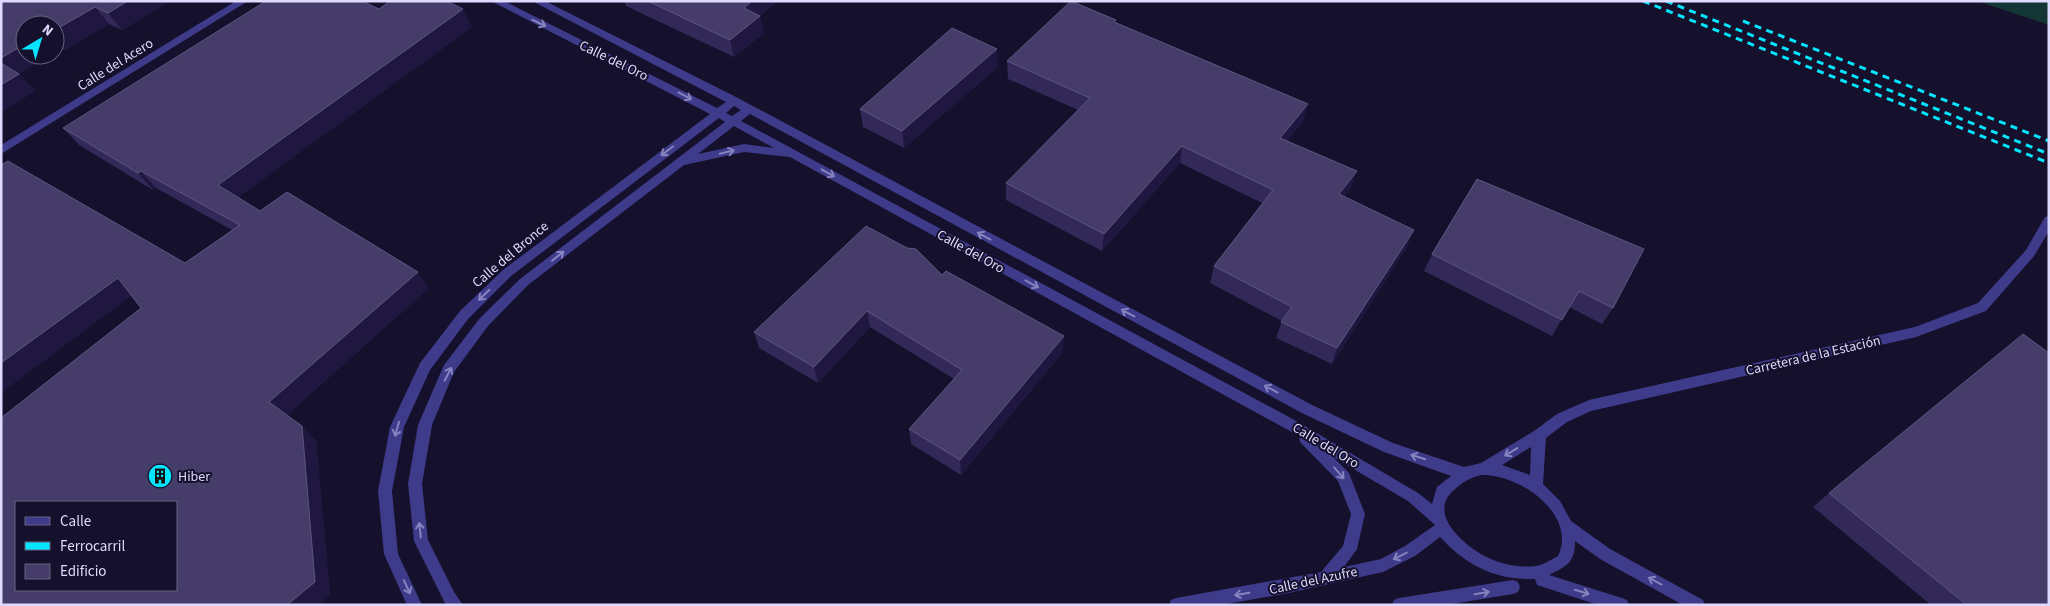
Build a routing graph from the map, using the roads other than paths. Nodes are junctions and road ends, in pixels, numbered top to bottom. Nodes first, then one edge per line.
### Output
1 (243, 1) edge
2 (496, 1) edge
3 (537, 1) edge
4 (734, 101) junction
5 (749, 109) junction
6 (718, 113) junction
7 (733, 121) junction
8 (1, 150) edge
9 (797, 156) junction
10 (680, 162) junction
11 (2049, 220) edge
12 (1293, 426) junction
13 (1539, 435) junction
14 (1483, 469) junction
15 (1464, 473) junction
16 (1536, 486) junction
17 (1438, 523) junction
18 (1566, 526) junction
19 (1326, 577) junction
20 (1542, 580) junction
21 (1525, 584) junction
22 (415, 605) edge
23 (456, 605) edge
24 (1176, 605) edge
25 (1399, 605) edge
26 (1622, 605) edge
27 (1698, 605) edge

1 - 8 street, Calle del Acero
2 -> 6 street, Calle del Oro
3 - 4 street, Calle del Oro
4 - 5 street, Calle del Oro
4 - 6 street, Calle del Bronce
5 - 7 street
15 -> 5 street, Calle del Oro
6 - 7 street, Calle del Oro
6 -> 22 street, Calle del Bronce
7 - 9 street, Calle del Oro
7 - 10 street
10 -> 9 street
9 -> 12 street, Calle del Oro
23 -> 10 street
11 - 13 street, Carretera de la Estación
12 - 17 street, Calle del Oro
12 -> 19 street
13 -> 14 street, Carretera de la Estación
13 - 16 street
14 - 15 street
14 - 16 street
15 - 17 street
16 - 18 street
17 -> 19 street, Calle del Azufre
17 - 21 street
18 - 20 street
27 -> 18 street
19 -> 24 street, Calle del Azufre
20 - 21 street
20 -> 26 street
25 -> 21 street

